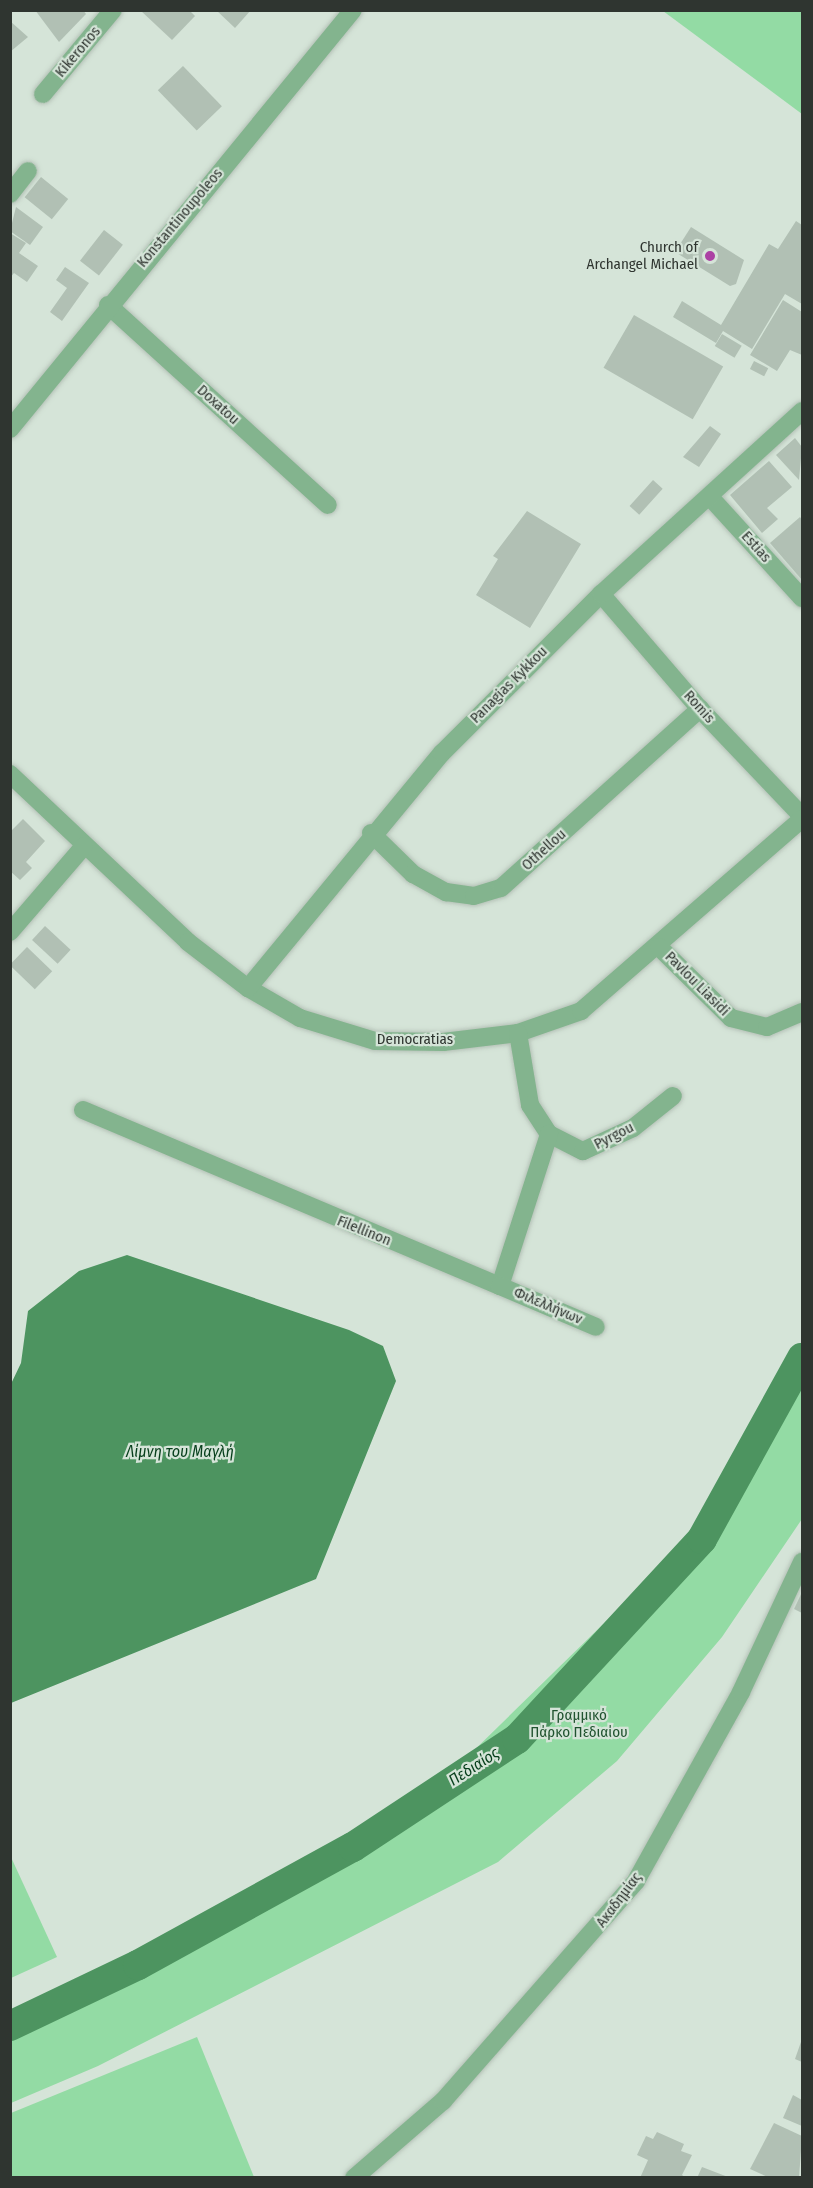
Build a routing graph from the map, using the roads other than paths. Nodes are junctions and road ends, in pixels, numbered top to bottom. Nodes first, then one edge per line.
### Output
1 (113, 10) edge
2 (350, 12) edge
3 (43, 94) dead end
4 (28, 171) dead end
5 (10, 194) edge
6 (108, 305) junction
7 (802, 411) edge
8 (10, 429) edge
9 (710, 497) junction
10 (328, 505) dead end
11 (601, 594) junction
12 (802, 598) edge
13 (699, 709) junction
14 (10, 774) edge
15 (802, 818) edge
16 (371, 833) junction
17 (84, 846) junction
18 (10, 932) edge
19 (659, 947) junction
20 (248, 988) junction
21 (802, 1012) edge
22 (518, 1033) junction
23 (673, 1096) dead end
24 (83, 1110) dead end
25 (549, 1134) junction
26 (500, 1286) junction
27 (596, 1327) dead end
28 (802, 1562) edge
29 (354, 2178) edge

1 - 3 street, Kikeronos
2 - 6 street, Konstantinoupoleos
4 - 5 street
6 - 8 street, Konstantinoupoleos
6 - 10 street, Doxatou
7 - 9 street, Panagias Kykkou
9 - 11 street, Panagias Kykkou
9 - 12 street, Estias
11 - 13 street, Romis
11 - 16 street, Panagias Kykkou
13 - 15 street, Romis
13 - 16 street, Othellou
14 - 17 street, Democratias
15 - 19 street, Democratias
16 - 20 street, Panagias Kykkou
17 - 18 street
17 - 20 street, Democratias
19 - 21 street, Pavlou Liasidi
19 - 22 street, Democratias
20 - 22 street, Democratias
22 - 25 street
23 - 25 street, Pyrgou
24 - 26 street, Filellinon
25 - 26 street
26 - 27 street, Φιλελλήνων
28 - 29 street, Ακαδημίας

